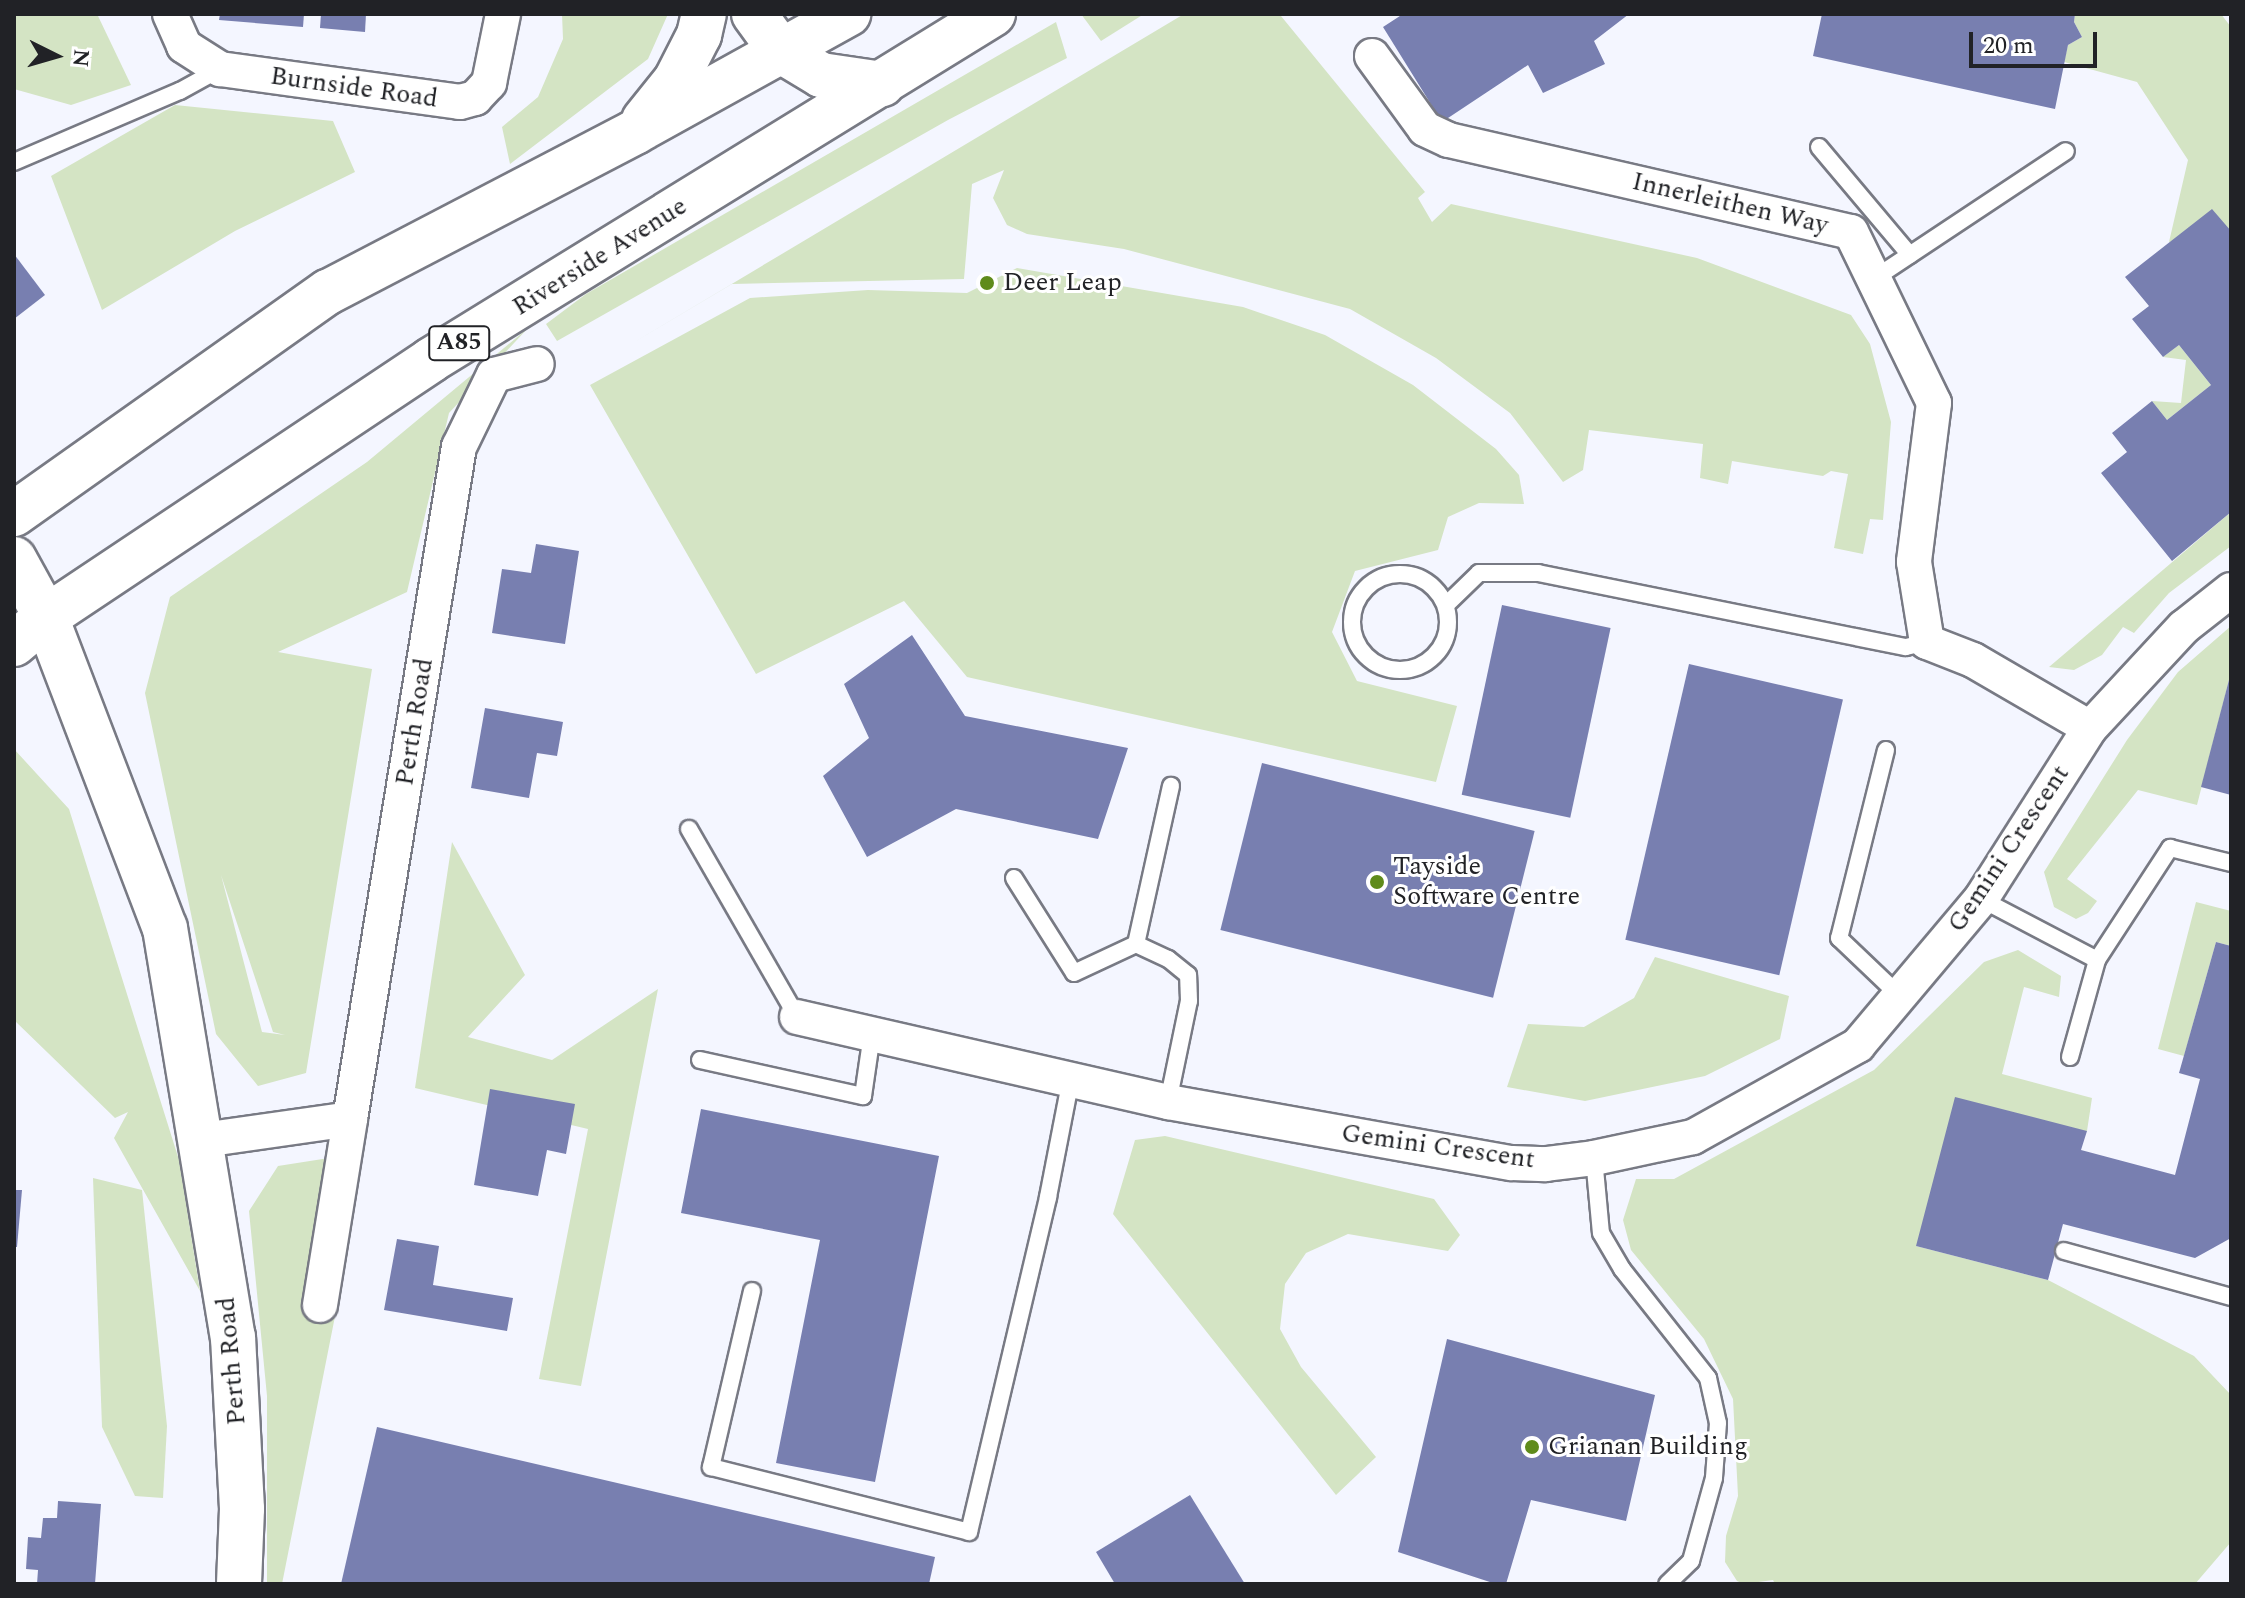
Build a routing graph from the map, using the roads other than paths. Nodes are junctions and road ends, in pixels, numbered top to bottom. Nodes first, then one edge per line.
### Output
1 (170, 14) edge
2 (503, 14) edge
3 (704, 14) edge
4 (754, 14) edge
5 (993, 14) edge
6 (813, 27) edge
7 (1372, 56) dead end
8 (220, 69) junction
9 (821, 75) junction
10 (882, 84) junction
11 (635, 132) junction
12 (802, 132) junction
13 (1819, 147) dead end
14 (2066, 151) dead end
15 (14, 162) edge
16 (1910, 255) junction
17 (1875, 278) junction
18 (537, 364) dead end
19 (14, 514) edge
20 (14, 559) edge
21 (2231, 590) edge
22 (1446, 605) junction
23 (30, 630) edge
24 (1927, 642) junction
25 (2090, 728) junction
26 (1886, 750) dead end
27 (1171, 786) dead end
28 (689, 829) dead end
29 (2231, 863) edge
30 (1014, 878) dead end
31 (1981, 899) junction
32 (1136, 944) junction
33 (2097, 960) junction
34 (1900, 996) junction
35 (797, 1017) joint
36 (872, 1034) junction
37 (2070, 1057) dead end
38 (700, 1060) dead end
39 (1071, 1079) junction
40 (1168, 1102) junction
41 (350, 1119) junction
42 (203, 1140) junction
43 (1594, 1158) junction
44 (2064, 1251) dead end
45 (752, 1291) dead end
46 (2231, 1297) edge
47 (320, 1305) dead end
48 (239, 1584) edge
49 (1667, 1584) edge

1 - 8 street, Burnside Road
2 - 8 street, Burnside Road
3 - 11 main road
4 - 6 main road
5 - 10 main road, Riverside Avenue / A85
6 - 9 main road
6 - 11 main road
7 - 17 street, Innerleithen Way
8 - 15 lane
9 - 10 main road
9 - 12 main road
10 - 12 main road, Riverside Avenue / A85
11 - 19 main road
12 - 23 main road, Riverside Avenue / A85
13 - 16 lane
14 - 16 lane
16 - 17 lane
17 - 24 street, Innerleithen Way
18 - 41 street, Perth Road
20 - 23 main road, Perth Road
21 - 25 street, Gemini Crescent
22 - 22 lane
22 - 24 lane
23 - 42 main road, Perth Road
24 - 25 street
25 - 31 street, Gemini Crescent
26 - 34 lane
27 - 32 lane
28 - 35 lane
29 - 33 lane
30 - 32 lane
31 - 33 lane
31 - 34 street, Gemini Crescent
32 - 40 lane
33 - 37 lane
34 - 43 street, Gemini Crescent
35 - 36 street, Gemini Crescent
36 - 38 lane
36 - 39 street, Gemini Crescent
39 - 40 street, Gemini Crescent
39 - 45 lane
40 - 43 street, Gemini Crescent
41 - 42 street
41 - 47 street, Perth Road
42 - 48 main road, Perth Road
43 - 49 lane
44 - 46 lane

